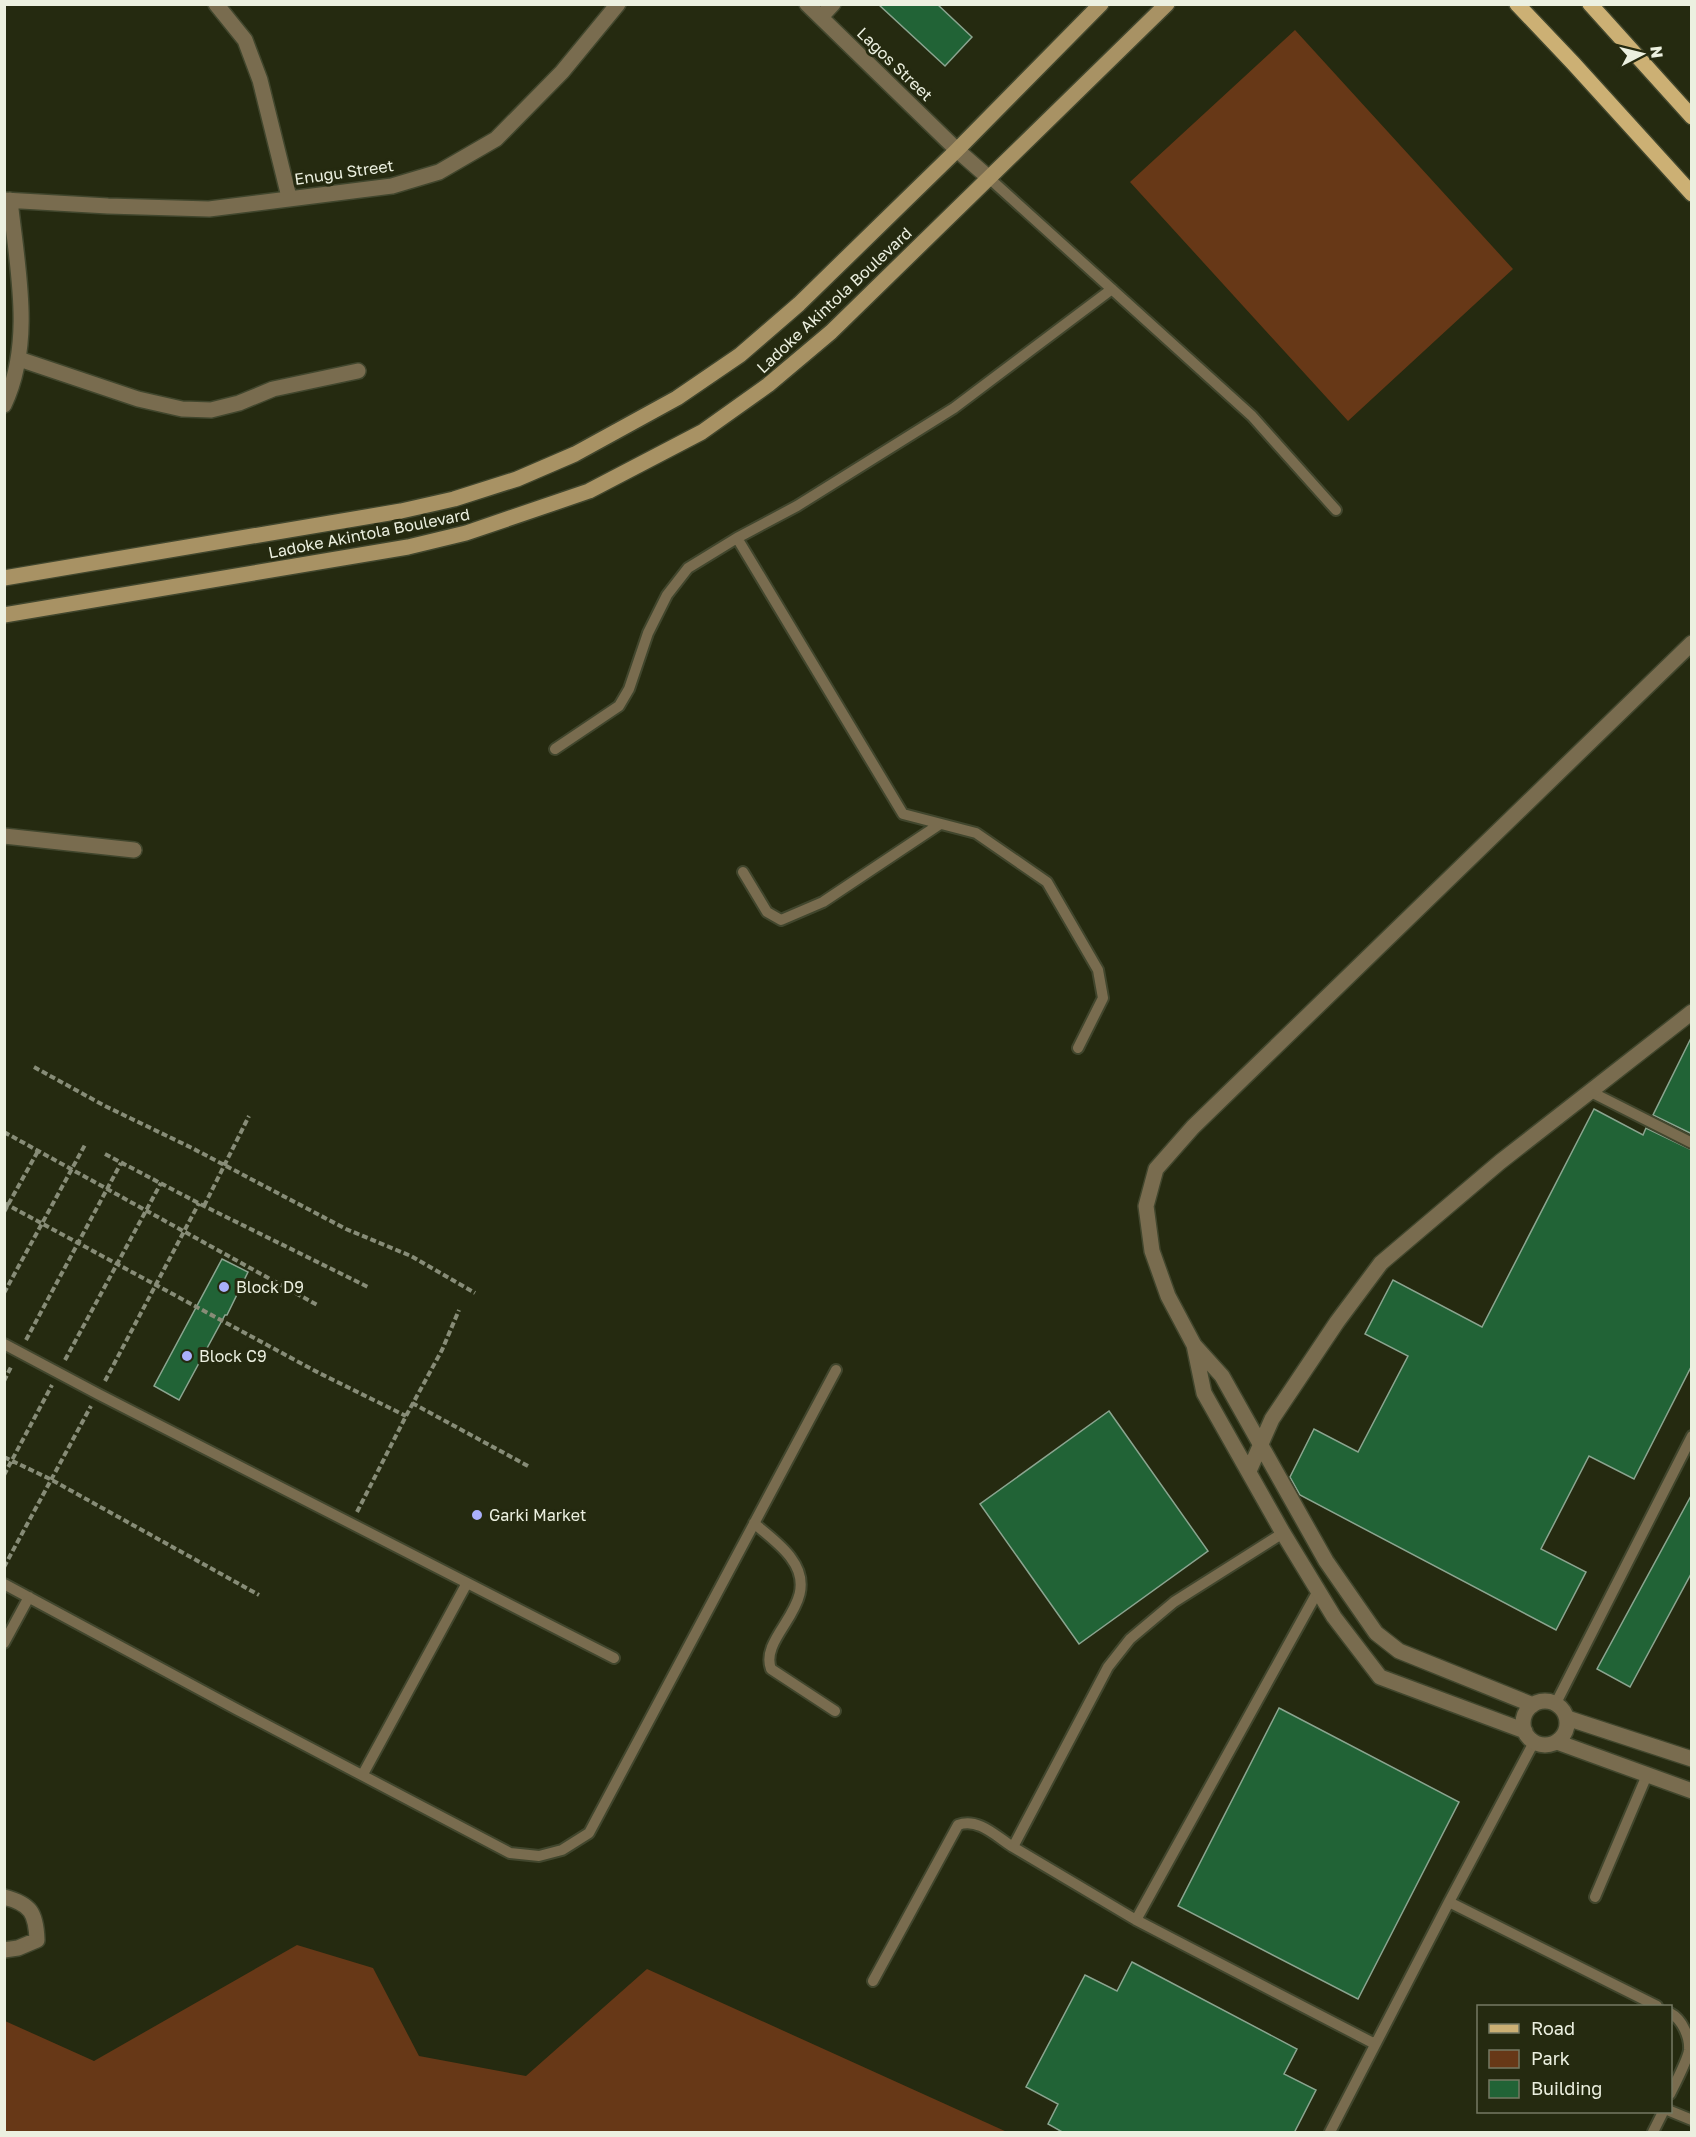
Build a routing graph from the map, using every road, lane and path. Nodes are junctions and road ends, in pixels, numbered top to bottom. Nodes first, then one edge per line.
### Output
1 (216, 4) edge
2 (618, 4) edge
3 (807, 4) edge
4 (833, 4) edge
5 (1101, 4) edge
6 (1167, 4) edge
7 (1517, 4) edge
8 (1590, 4) edge
9 (821, 17) junction
10 (1692, 117) edge
11 (957, 150) junction
12 (989, 178) junction
13 (1692, 194) edge
14 (289, 197) junction
15 (7, 200) edge
16 (1112, 289) junction
17 (19, 359) junction
18 (358, 371) dead end
19 (4, 405) edge
20 (1336, 510) dead end
21 (736, 538) junction
22 (4, 578) edge
23 (4, 615) edge
24 (1692, 643) edge
25 (555, 749) dead end
26 (940, 824) junction
27 (4, 836) edge
28 (134, 850) dead end
29 (743, 872) dead end
30 (1692, 1012) edge
31 (1078, 1048) dead end
32 (34, 1067) dead end
33 (1589, 1091) junction
34 (249, 1116) dead end
35 (4, 1132) edge
36 (86, 1143) dead end
37 (1692, 1143) edge
38 (38, 1151) junction
39 (105, 1154) dead end
40 (121, 1163) junction
41 (225, 1165) junction
42 (71, 1169) junction
43 (161, 1183) junction
44 (108, 1190) junction
45 (199, 1203) junction
46 (6, 1204) edge
47 (204, 1206) junction
48 (146, 1211) junction
49 (4, 1212) edge
50 (42, 1224) junction
51 (184, 1232) junction
52 (78, 1243) junction
53 (117, 1264) junction
54 (368, 1287) dead end
55 (4, 1293) edge
56 (475, 1293) dead end
57 (319, 1306) dead end
58 (459, 1310) dead end
59 (4, 1344) edge
60 (1194, 1345) junction
61 (20, 1351) junction
62 (836, 1370) dead end
63 (59, 1372) junction
64 (4, 1381) edge
65 (412, 1403) junction
66 (406, 1416) junction
67 (1692, 1436) edge
68 (1261, 1445) junction
69 (4, 1457) edge
70 (12, 1461) junction
71 (528, 1466) dead end
72 (1249, 1471) junction
73 (4, 1475) edge
74 (352, 1523) junction
75 (754, 1523) junction
76 (1283, 1533) junction
77 (467, 1583) junction
78 (4, 1584) edge
79 (1318, 1591) junction
80 (259, 1595) dead end
81 (29, 1597) junction
82 (4, 1643) edge
83 (614, 1658) dead end
84 (1556, 1703) junction
85 (1533, 1705) junction
86 (835, 1711) dead end
87 (1567, 1718) junction
88 (1530, 1737) junction
89 (1557, 1742) junction
90 (1692, 1759) edge
91 (363, 1774) junction
92 (1647, 1774) junction
93 (1692, 1791) edge
94 (1013, 1847) junction
95 (1595, 1896) dead end
96 (4, 1897) edge
97 (1449, 1902) junction
98 (1136, 1920) junction
99 (4, 1950) edge
100 (873, 1981) dead end
101 (1653, 2005) edge
102 (1672, 2014) edge
103 (1375, 2044) junction
104 (1672, 2092) edge
105 (1672, 2111) edge
106 (1663, 2113) edge
107 (1692, 2120) edge
108 (1330, 2133) edge
109 (1653, 2133) edge

1 - 14 street
2 - 14 street, Enugu Street
3 - 9 street, Lagos Street
4 - 9 street
5 - 11 street, Ladoke Akintola Boulevard
6 - 12 street, Ladoke Akintola Boulevard
7 - 13 main road
8 - 10 main road
9 - 11 street, Lagos Street
11 - 12 street, Lagos Street
11 - 22 street, Ladoke Akintola Boulevard
12 - 16 lane
12 - 23 street, Ladoke Akintola Boulevard
14 - 15 street, Enugu Street
15 - 17 street
16 - 20 lane
16 - 21 lane
17 - 18 street
17 - 19 street
21 - 25 lane
21 - 26 lane
24 - 60 street
26 - 29 lane
26 - 31 lane
27 - 28 street
30 - 33 street
32 - 41 path
33 - 37 lane
33 - 68 street
34 - 41 path
35 - 38 path
36 - 42 path
38 - 42 path
38 - 46 path
39 - 40 path
40 - 43 path
40 - 44 path
41 - 47 path
41 - 56 path
42 - 44 path
42 - 50 path
43 - 45 path
43 - 48 path
44 - 48 path
44 - 52 path
45 - 47 path
45 - 51 path
46 - 49 path
46 - 50 path
47 - 54 path
48 - 51 path
48 - 53 path
50 - 52 path
50 - 55 path
51 - 57 path
52 - 53 path
52 - 61 path
53 - 63 path
53 - 66 path
58 - 65 path
59 - 61 lane
60 - 68 street
60 - 72 street
61 - 63 lane
61 - 64 path
62 - 75 lane
63 - 70 path
63 - 74 lane
65 - 66 path
65 - 71 path
66 - 74 path
67 - 84 lane
68 - 72 street
68 - 85 street
69 - 70 path
70 - 73 path
70 - 80 path
72 - 76 street
74 - 77 lane
75 - 86 lane
75 - 91 lane
76 - 79 street
76 - 94 lane
77 - 83 lane
77 - 91 lane
78 - 81 lane
79 - 88 street
79 - 98 lane
81 - 82 lane
81 - 91 lane
84 - 85 street
84 - 87 street
85 - 88 street
87 - 89 street
87 - 90 street
88 - 89 street
88 - 97 lane
89 - 92 street
92 - 93 street
92 - 95 lane
94 - 98 lane
94 - 100 lane
96 - 99 street
97 - 101 lane
97 - 103 lane
98 - 103 lane
102 - 104 lane
103 - 108 lane
105 - 107 lane
106 - 109 lane

